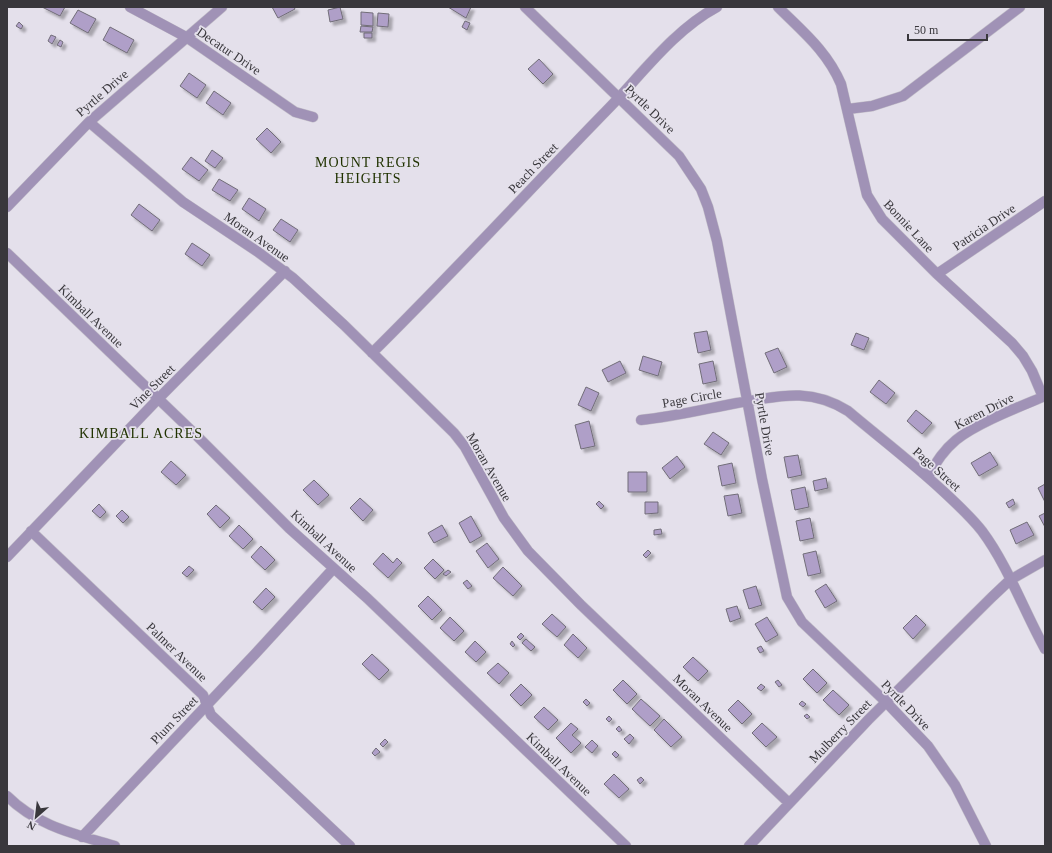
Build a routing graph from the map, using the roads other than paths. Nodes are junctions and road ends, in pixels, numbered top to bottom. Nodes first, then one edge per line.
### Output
1 (130, 7) edge
2 (222, 7) edge
3 (525, 7) edge
4 (717, 7) edge
5 (778, 7) edge
6 (1020, 7) edge
7 (186, 38) junction
8 (619, 97) junction
9 (848, 108) junction
10 (313, 117) dead end
11 (89, 122) junction
12 (1045, 201) edge
13 (7, 207) edge
14 (7, 253) edge
15 (284, 271) junction
16 (937, 274) junction
17 (372, 353) junction
18 (1044, 396) edge
19 (158, 399) junction
20 (748, 401) junction
21 (641, 420) dead end
22 (928, 477) junction
23 (31, 531) junction
24 (7, 557) edge
25 (1045, 560) edge
26 (332, 568) junction
27 (1010, 580) junction
28 (1045, 649) edge
29 (886, 702) junction
30 (207, 704) junction
31 (7, 796) edge
32 (789, 803) junction
33 (82, 836) junction
34 (115, 846) edge
35 (350, 846) edge
36 (626, 846) edge
37 (749, 846) edge
38 (986, 846) edge

1 - 7 street, Decatur Drive
2 - 7 street, Pyrtle Drive
3 - 8 street, Pyrtle Drive
4 - 8 street, Peach Street
5 - 9 street, Bonnie Lane
6 - 9 street
7 - 10 street, Decatur Drive
7 - 11 street, Pyrtle Drive
8 - 17 street, Peach Street
8 - 20 street, Pyrtle Drive
9 - 16 street, Bonnie Lane
11 - 13 street, Pyrtle Drive
11 - 15 street, Moran Avenue
12 - 16 street, Patricia Drive
14 - 19 street, Kimball Avenue
15 - 17 street, Moran Avenue
15 - 19 street, Vine Street
16 - 18 street, Bonnie Lane
17 - 32 street, Moran Avenue
18 - 22 street, Karen Drive
19 - 23 street, Vine Street
19 - 26 street, Kimball Avenue
20 - 21 street, Page Circle
20 - 22 street, Page Street
20 - 29 street, Pyrtle Drive
22 - 27 street, Page Street
23 - 24 street, Vine Street
23 - 30 street, Palmer Avenue
25 - 27 street, Mulberry Street
26 - 30 street, Plum Street
26 - 36 street, Kimball Avenue
27 - 28 street, Page Street
27 - 29 street, Mulberry Street
29 - 32 street, Mulberry Street
29 - 38 street, Pyrtle Drive
30 - 33 street, Plum Street
30 - 35 street, Palmer Avenue
31 - 33 street
32 - 37 street, Mulberry Street
33 - 34 street

